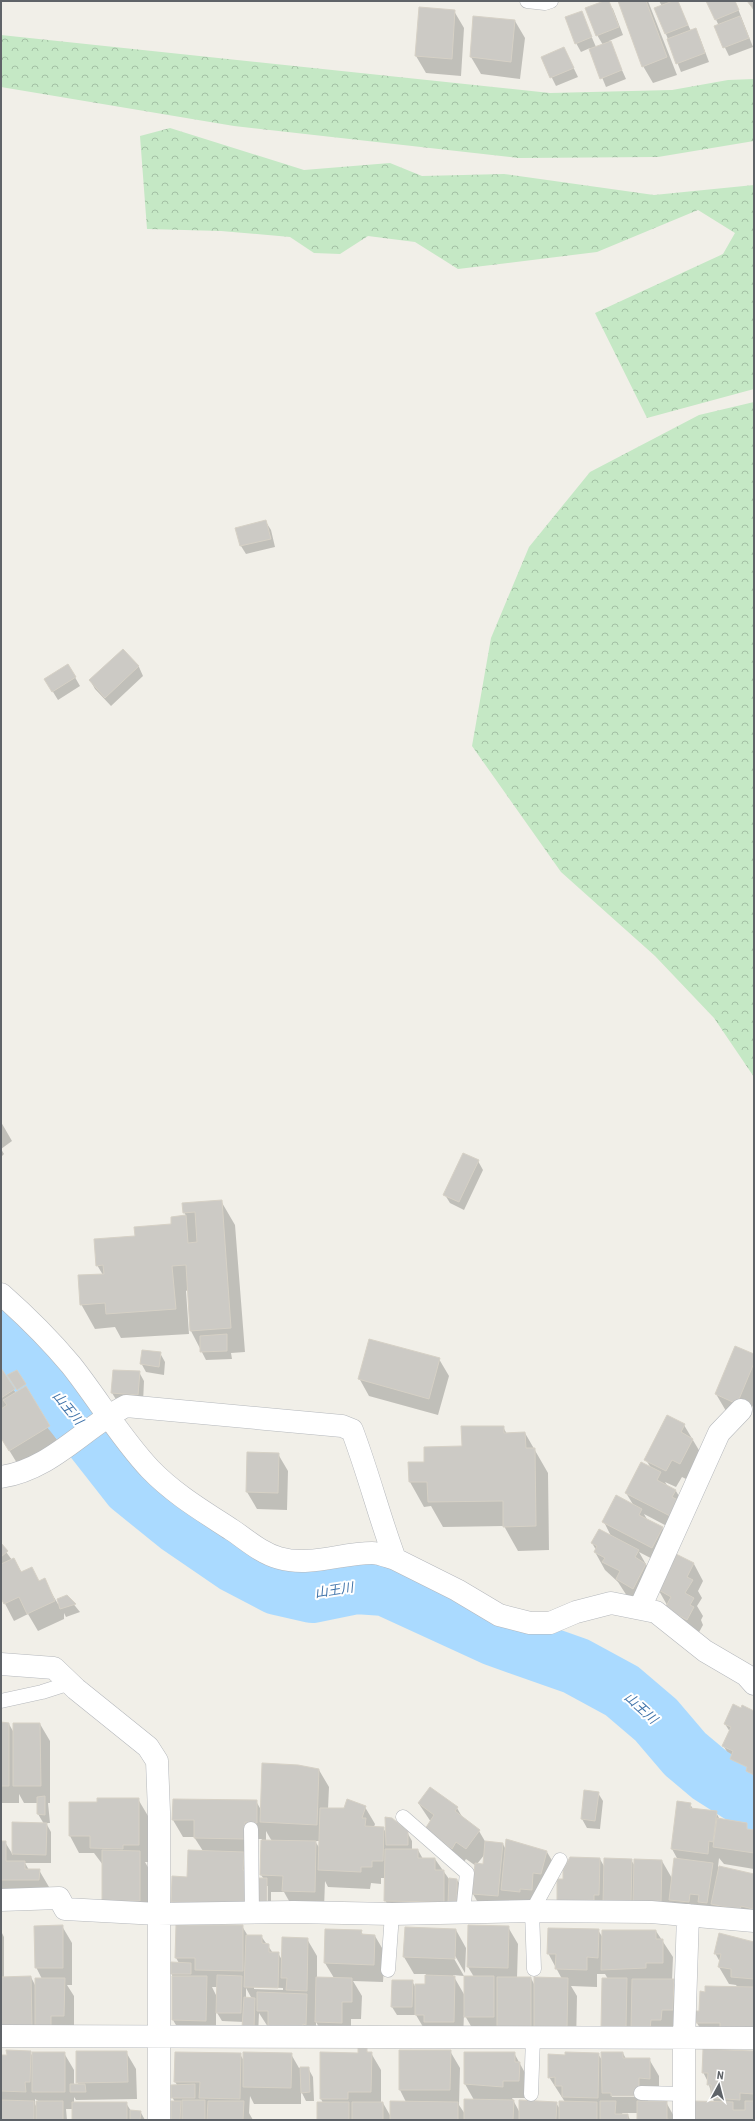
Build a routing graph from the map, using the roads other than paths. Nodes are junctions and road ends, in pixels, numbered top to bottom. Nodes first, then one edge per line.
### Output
1 (527, 1) edge
2 (551, 1) edge
3 (1, 1294) edge
4 (741, 1410) dead end
5 (107, 1416) junction
6 (1, 1477) edge
7 (395, 1559) junction
8 (640, 1608) junction
9 (1, 1664) edge
10 (70, 1683) junction
11 (754, 1684) edge
12 (1, 1701) edge
13 (403, 1817) dead end
14 (251, 1829) dead end
15 (560, 1860) dead end
16 (1, 1900) edge
17 (532, 1911) junction
18 (463, 1912) junction
19 (158, 1914) junction
20 (252, 1914) junction
21 (392, 1914) junction
22 (688, 1915) junction
23 (754, 1922) edge
24 (534, 1969) dead end
25 (388, 1970) dead end
26 (1, 2036) edge
27 (158, 2037) junction
28 (533, 2038) junction
29 (684, 2038) junction
30 (754, 2038) edge
31 (641, 2093) dead end
32 (531, 2094) dead end
33 (684, 2094) junction
34 (159, 2120) edge
35 (684, 2120) edge

1 - 2 lane
3 - 5 street
4 - 8 street
5 - 6 street
5 - 7 street
5 - 7 street
7 - 8 street
8 - 11 street
9 - 10 street
10 - 12 lane
10 - 19 street
13 - 18 lane
14 - 20 lane
15 - 17 lane
16 - 19 street
17 - 18 street
17 - 22 street
17 - 24 lane
18 - 21 street
19 - 20 street
19 - 27 street
20 - 21 street
21 - 25 lane
22 - 23 street
22 - 29 street
26 - 27 street
27 - 28 street
27 - 34 street
28 - 29 street
28 - 32 lane
29 - 30 street
29 - 33 street
31 - 33 lane
33 - 35 street

